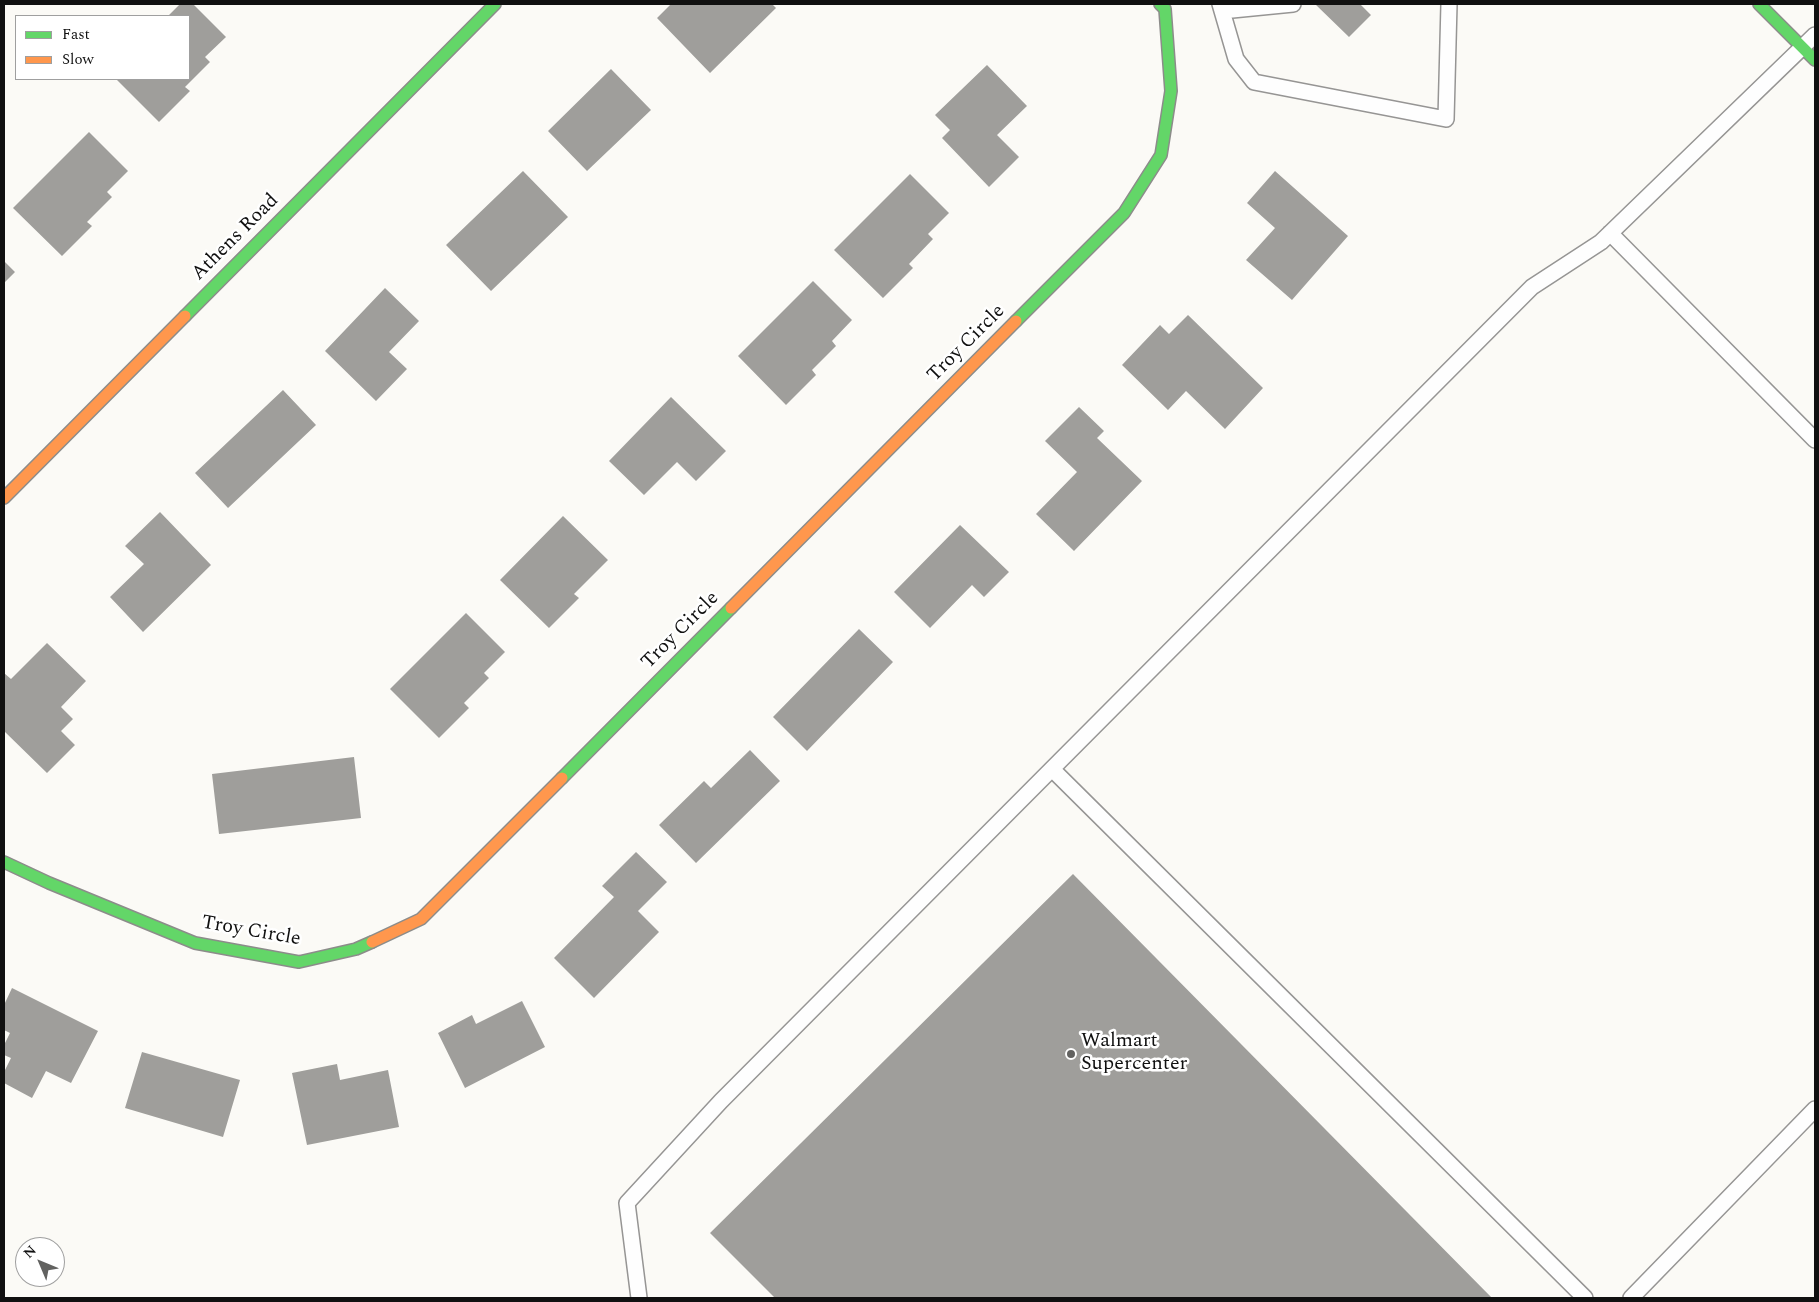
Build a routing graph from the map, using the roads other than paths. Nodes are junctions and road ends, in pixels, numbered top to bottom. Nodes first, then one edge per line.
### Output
1 (495, 4) edge
2 (1160, 4) edge
3 (1293, 4) edge
4 (1450, 4) edge
5 (1758, 4) edge
6 (1221, 7) edge
7 (1815, 35) edge
8 (1803, 48) junction
9 (1815, 60) edge
10 (1610, 234) junction
11 (1815, 440) edge
12 (4, 498) edge
13 (1052, 769) junction
14 (4, 862) edge
15 (1815, 1109) edge
16 (1804, 1120) junction
17 (1815, 1132) edge
18 (639, 1298) edge
19 (1585, 1298) edge
20 (1631, 1298) edge

1 - 12 street, Athens Road
2 - 14 street, Troy Circle
3 - 6 lane
4 - 6 lane
5 - 8 street
7 - 8 lane
8 - 9 street
8 - 10 lane
10 - 11 lane
10 - 13 lane
13 - 18 lane
13 - 19 lane
15 - 16 lane
16 - 17 lane
16 - 20 lane

